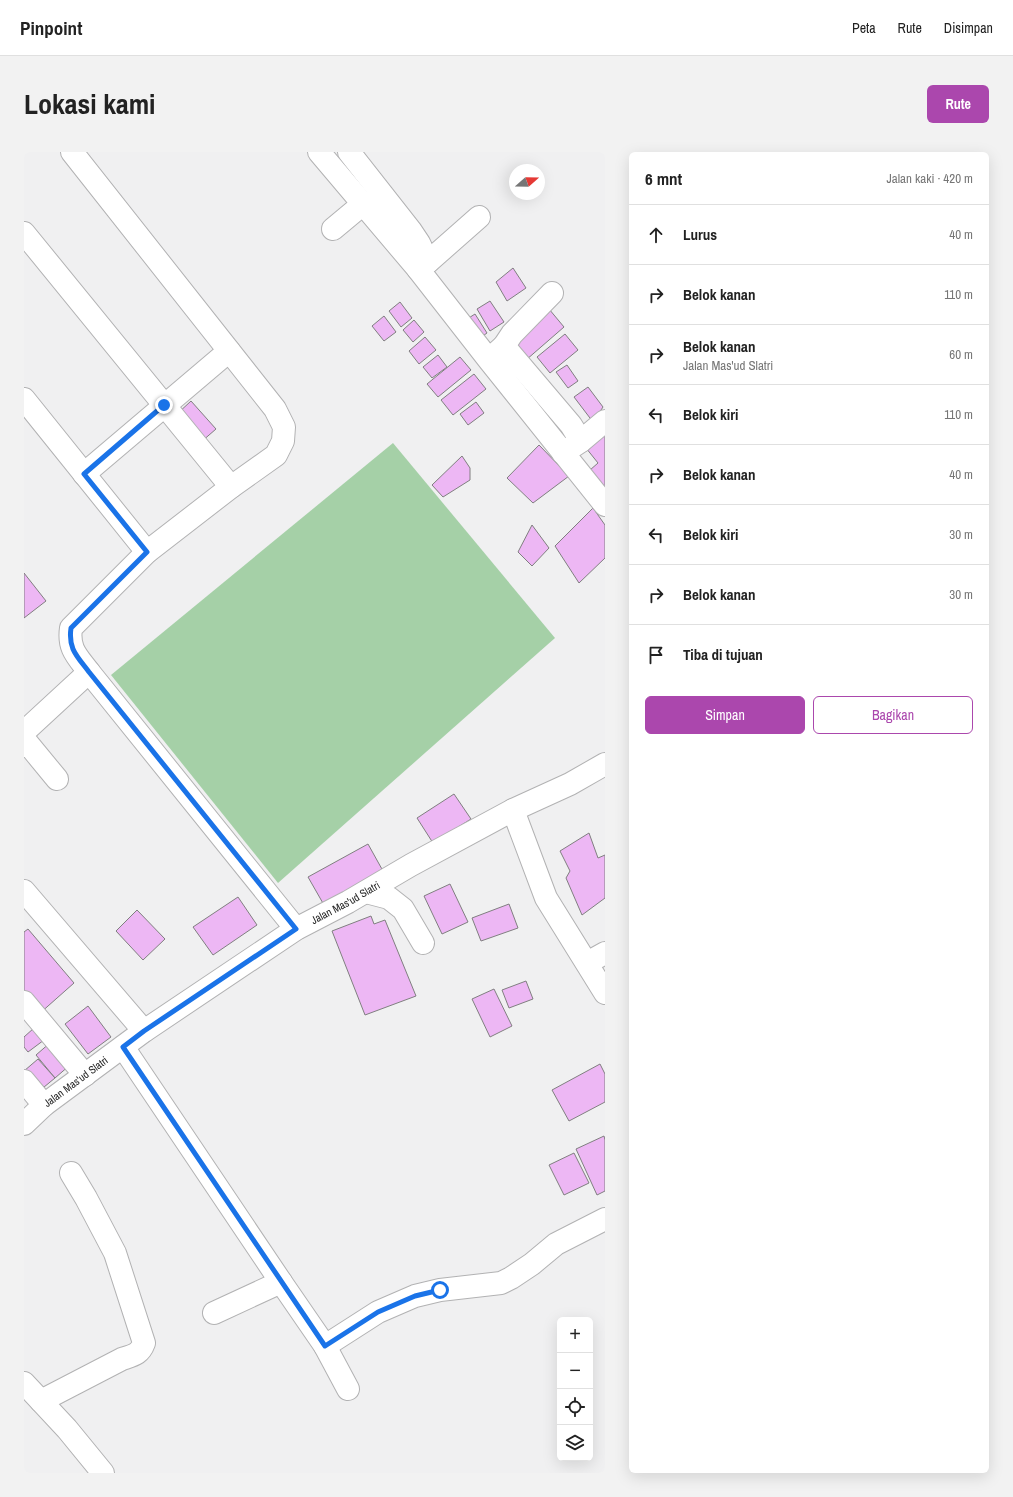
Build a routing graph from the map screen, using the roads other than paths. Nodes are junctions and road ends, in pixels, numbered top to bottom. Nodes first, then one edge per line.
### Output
1 (72, 152) edge
2 (319, 152) edge
3 (349, 152) edge
4 (363, 204) junction
5 (479, 217) dead end
6 (333, 229) dead end
7 (24, 233) edge
8 (423, 265) junction
9 (552, 293) dead end
10 (504, 346) junction
11 (229, 351) junction
12 (489, 360) junction
13 (24, 399) edge
14 (164, 405) junction
15 (605, 421) edge
16 (581, 441) junction
17 (563, 453) junction
18 (84, 474) junction
19 (231, 487) junction
20 (605, 505) edge
21 (147, 552) junction
22 (89, 672) junction
23 (24, 732) edge
24 (24, 739) edge
25 (605, 764) edge
26 (57, 779) dead end
27 (512, 810) junction
28 (24, 891) edge
29 (366, 892) junction
30 (296, 929) junction
31 (423, 943) dead end
32 (596, 958) edge
33 (605, 993) edge
34 (24, 1002) edge
35 (144, 1031) junction
36 (123, 1047) junction
37 (85, 1075) junction
38 (24, 1081) edge
39 (44, 1105) junction
40 (24, 1124) edge
41 (71, 1173) dead end
42 (605, 1219) edge
43 (281, 1282) junction
44 (214, 1312) dead end
45 (325, 1346) junction
46 (24, 1383) edge
47 (348, 1389) dead end
48 (41, 1401) junction
49 (103, 1473) edge

1 - 11 street
2 - 4 street
3 - 8 street
4 - 6 street
4 - 8 street
5 - 8 street
7 - 14 street
8 - 12 street
9 - 10 street
10 - 12 street
10 - 16 street
11 - 14 street
11 - 19 street
12 - 17 street
13 - 18 street
14 - 18 street
14 - 19 street
15 - 16 street
16 - 17 street
17 - 20 street
18 - 21 street
19 - 21 street
21 - 22 street
22 - 23 street
22 - 30 street
24 - 26 street
25 - 27 street, Jalan Mas'ud Slatri
27 - 29 street, Jalan Mas'ud Slatri
27 - 32 street
28 - 35 street
29 - 30 street, Jalan Mas'ud Slatri
29 - 31 street
30 - 35 street, Jalan Mas'ud Slatri
32 - 33 street
34 - 37 street
35 - 36 street, Jalan Mas'ud Slatri
36 - 37 street, Jalan Mas'ud Slatri
36 - 43 street
37 - 39 street, Jalan Mas'ud Slatri
38 - 39 street
39 - 40 street, Jalan Mas'ud Slatri
41 - 48 street
42 - 45 street
43 - 44 street
43 - 45 street
45 - 47 street
46 - 48 street
48 - 49 street

